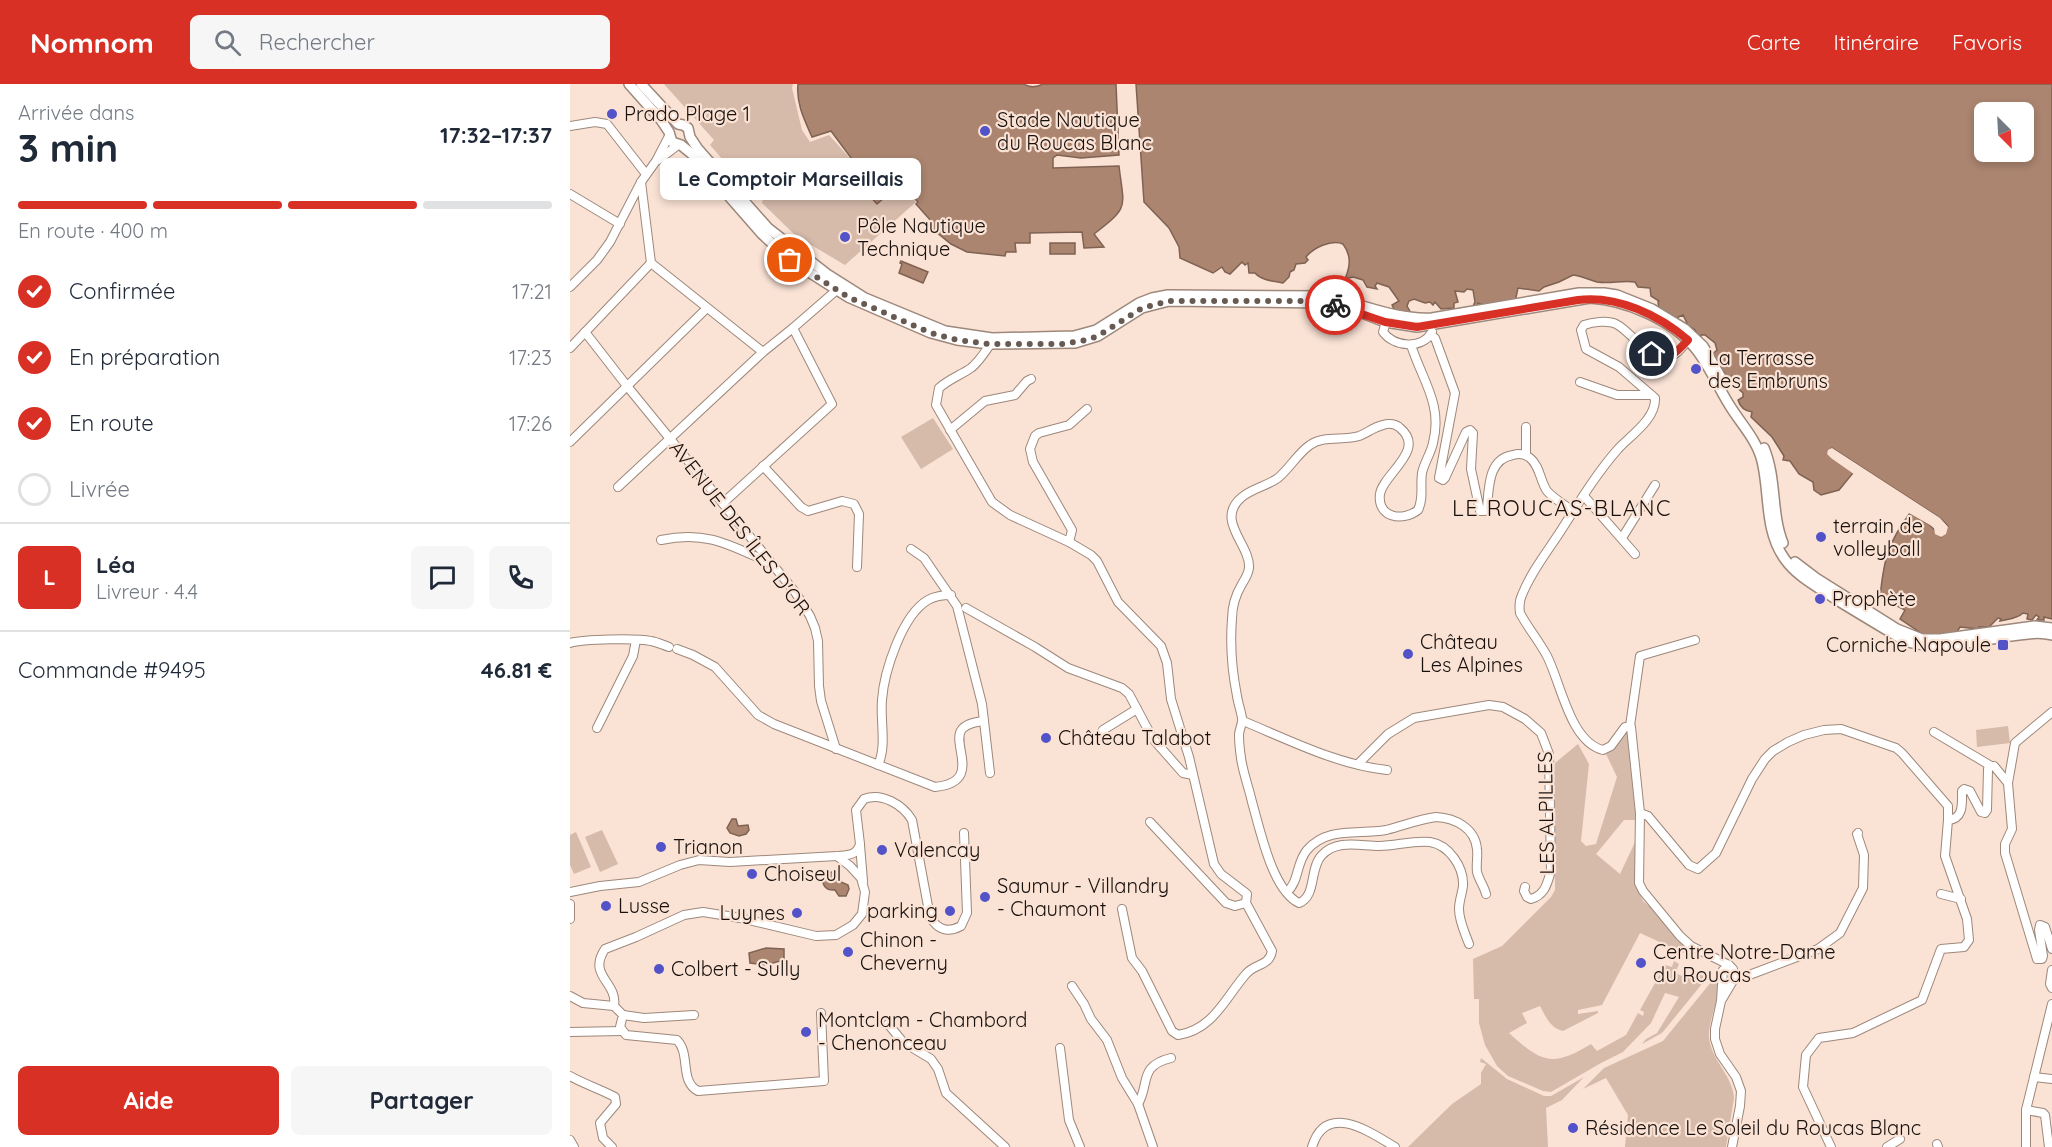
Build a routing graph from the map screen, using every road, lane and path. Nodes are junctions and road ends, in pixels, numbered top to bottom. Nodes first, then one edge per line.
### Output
1 (629, 84) edge
2 (641, 84) edge
3 (678, 124) junction
4 (570, 126) edge
5 (669, 134) junction
6 (690, 137) junction
7 (680, 145) junction
8 (656, 161) junction
9 (646, 174) junction
10 (641, 182) junction
11 (570, 194) edge
12 (631, 202) junction
13 (644, 210) junction
14 (620, 224) junction
15 (651, 263) junction
16 (570, 287) edge
17 (839, 287) junction
18 (707, 308) junction
19 (1387, 317) junction
20 (1432, 321) junction
21 (793, 328) junction
22 (585, 332) junction
23 (1431, 336) junction
24 (999, 338) junction
25 (1690, 338) junction
26 (989, 344) junction
27 (1411, 345) junction
28 (570, 348) edge
29 (763, 352) junction
30 (1031, 379) dead end
31 (1580, 382) dead end
32 (627, 386) junction
33 (1651, 395) junction
34 (1087, 409) dead end
35 (1526, 427) dead end
36 (950, 430) junction
37 (670, 439) junction
38 (570, 442) edge
39 (1526, 455) junction
40 (763, 466) junction
41 (1655, 485) dead end
42 (618, 488) dead end
43 (1584, 496) junction
44 (723, 503) junction
45 (1574, 511) junction
46 (1622, 538) junction
47 (661, 540) dead end
48 (1069, 542) junction
49 (911, 549) dead end
50 (1635, 554) dead end
51 (771, 563) junction
52 (857, 567) dead end
53 (951, 595) junction
54 (966, 608) dead end
55 (2052, 628) edge
56 (2052, 635) edge
57 (636, 640) junction
58 (1695, 640) dead end
59 (570, 643) edge
60 (1137, 709) junction
61 (2052, 712) edge
62 (984, 721) junction
63 (1243, 721) junction
64 (1630, 726) junction
65 (597, 728) dead end
66 (1103, 730) dead end
67 (1934, 732) dead end
68 (836, 749) junction
69 (1189, 757) junction
70 (1175, 763) junction
71 (1358, 764) junction
72 (878, 765) junction
73 (1991, 765) junction
74 (1387, 770) dead end
75 (990, 773) dead end
76 (1193, 775) junction
77 (2008, 783) junction
78 (1640, 813) junction
79 (1948, 820) junction
80 (1150, 822) dead end
81 (1858, 832) dead end
82 (964, 833) dead end
83 (860, 844) junction
84 (837, 856) junction
85 (863, 884) junction
86 (1525, 887) dead end
87 (570, 892) edge
88 (1287, 892) junction
89 (1486, 894) dead end
90 (1941, 894) dead end
91 (1961, 899) junction
92 (1246, 903) junction
93 (570, 904) edge
94 (1122, 909) dead end
95 (570, 919) edge
96 (1469, 944) dead end
97 (2052, 949) edge
98 (1729, 965) junction
99 (2052, 970) edge
100 (1734, 979) junction
101 (1072, 986) dead end
102 (2052, 988) edge
103 (570, 996) edge
104 (1721, 1001) junction
105 (2052, 1004) edge
106 (614, 1006) junction
107 (821, 1013) dead end
108 (623, 1015) junction
109 (694, 1015) dead end
110 (888, 1024) dead end
111 (622, 1031) junction
112 (570, 1032) edge
113 (1060, 1048) dead end
114 (1171, 1058) dead end
115 (570, 1076) edge
116 (2034, 1077) junction
117 (2052, 1079) edge
118 (1138, 1104) junction
119 (2026, 1110) junction
120 (1900, 1139) dead end
121 (570, 1140) edge
122 (574, 1147) edge
123 (612, 1147) edge
124 (1005, 1147) edge
125 (1080, 1147) edge
126 (1153, 1147) edge
127 (1312, 1147) edge
128 (1395, 1147) edge
129 (1732, 1147) edge
130 (1831, 1147) edge
131 (1887, 1147) edge
132 (2026, 1147) edge
133 (2049, 1147) edge

1 - 5 main road
2 - 3 main road
3 - 5 main road
3 - 6 main road
4 - 9 street
5 - 7 main road
5 - 8 street
6 - 7 main road
6 - 17 main road
7 - 8 street
7 - 17 main road
8 - 9 street
9 - 10 street
10 - 12 street
10 - 13 street
11 - 14 street
12 - 13 street
12 - 14 street
13 - 15 street
14 - 16 street
15 - 18 street
15 - 22 street
17 - 21 street
17 - 24 main road
17 - 26 main road
18 - 29 street
18 - 32 street
19 - 20 main road
19 - 20 main road
19 - 24 main road
19 - 26 main road
19 - 27 street
20 - 23 street
20 - 25 main road
21 - 29 street
21 - 40 street
22 - 28 street
22 - 32 street, AVENUE DES ÎLES D'OR
23 - 27 street
23 - 39 street
24 - 26 street
25 - 33 street
25 - 55 main road
25 - 56 main road
26 - 36 street
27 - 63 street
29 - 37 street
30 - 36 street
31 - 33 street
32 - 37 street, AVENUE DES ÎLES D'OR
32 - 38 street
33 - 43 street
34 - 48 street
35 - 39 street
36 - 48 street
37 - 42 street
37 - 44 street, AVENUE DES ÎLES D'OR
39 - 45 street
40 - 44 street
40 - 52 street
41 - 46 street
43 - 45 street
43 - 46 street
44 - 51 street, AVENUE DES ÎLES D'OR
45 - 64 street
46 - 50 street
47 - 51 street
48 - 69 street
49 - 53 street
51 - 68 street, AVENUE DES ÎLES D'OR
53 - 62 street
53 - 72 street
54 - 60 street
57 - 59 street
57 - 65 street
57 - 68 street
58 - 64 street
60 - 66 street
60 - 70 street
61 - 77 street
62 - 72 street
62 - 75 street
63 - 71 street
63 - 88 street
64 - 78 street
67 - 73 street
68 - 72 street
69 - 70 street
69 - 76 street
70 - 76 street
71 - 74 street
71 - 86 street, LES ALPILLES
73 - 77 street
73 - 79 street
76 - 92 street
77 - 97 street
78 - 79 street
78 - 98 street
79 - 91 street
80 - 92 street
81 - 100 street
82 - 83 street
83 - 84 street
83 - 85 street
84 - 85 street
84 - 87 street
85 - 106 street
88 - 89 street
88 - 96 street
90 - 91 street
91 - 130 street
92 - 94 street
93 - 95 street
98 - 100 street
98 - 104 street
99 - 102 street
100 - 104 street
101 - 118 street
103 - 106 street
104 - 129 street
105 - 116 street
106 - 108 street
107 - 111 street
108 - 109 street
108 - 111 street
110 - 124 street
111 - 112 street
113 - 125 street
114 - 118 street
115 - 123 street
116 - 117 street
116 - 119 street
118 - 126 street
119 - 132 street
119 - 133 street
120 - 131 street
121 - 122 street
127 - 128 street

